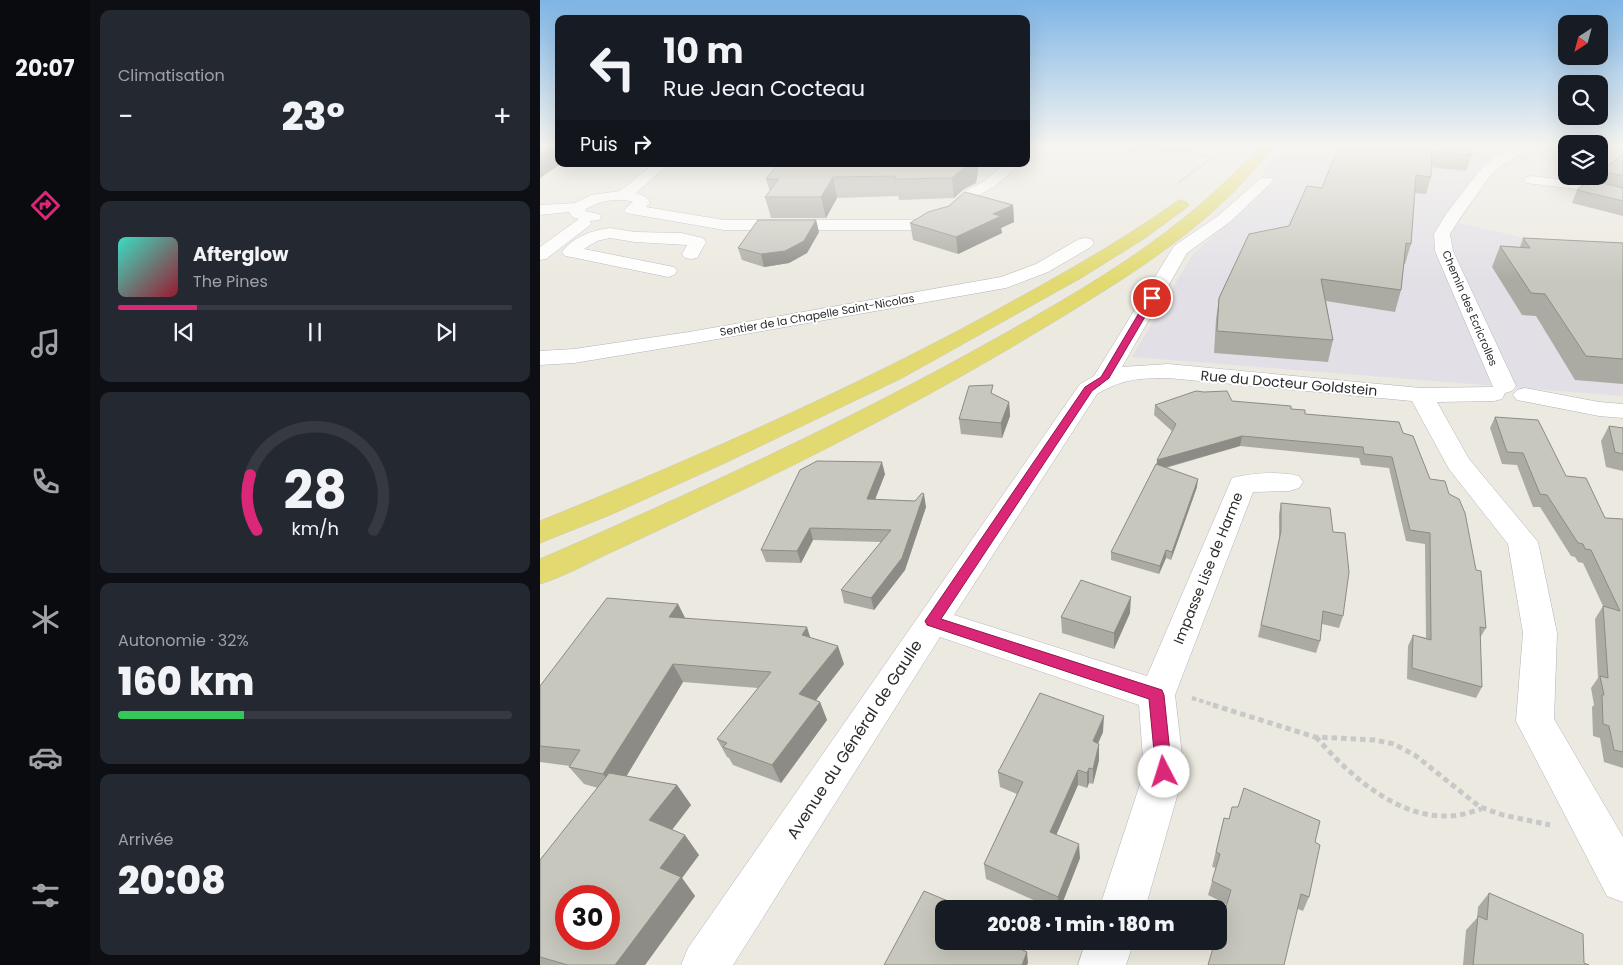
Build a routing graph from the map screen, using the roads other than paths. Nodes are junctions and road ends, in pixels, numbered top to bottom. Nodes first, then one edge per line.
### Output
1 (629, 191) edge
2 (976, 191) edge
3 (1199, 191) edge
4 (1225, 191) edge
5 (1255, 191) edge
6 (1471, 191) edge
7 (1602, 191) edge
8 (624, 195) junction
9 (1623, 196) edge
10 (578, 207) junction
11 (540, 210) edge
12 (613, 214) junction
13 (1085, 243) dead end
14 (691, 254) dead end
15 (540, 255) edge
16 (668, 271) dead end
17 (949, 345) junction
18 (540, 352) edge
19 (574, 356) junction
20 (540, 358) edge
21 (1096, 384) junction
22 (1507, 391) junction
23 (1421, 395) junction
24 (1623, 411) edge
25 (1288, 482) dead end
26 (587, 514) junction
27 (540, 522) edge
28 (540, 533) edge
29 (540, 548) edge
30 (540, 572) edge
31 (932, 621) junction
32 (1157, 695) junction
33 (1623, 880) edge
34 (1125, 900) edge
35 (1107, 950) edge
36 (705, 965) edge
37 (1102, 965) edge

1 - 8 street
2 - 12 street
3 - 17 main road
4 - 30 main road
5 - 21 street, Avenue du Général de Gaulle
6 - 22 street, Chemin des Ecricrolles
7 - 9 street
8 - 10 street
8 - 12 street
10 - 11 street
10 - 12 street
12 - 15 street
13 - 19 street, Sentier de la Chapelle Saint-Nicolas
14 - 16 street
17 - 26 main road
17 - 29 main road
18 - 19 street
19 - 20 street, Sentier de la Chapelle Saint-Nicolas
21 - 23 street, Rue du Docteur Goldstein
21 - 31 street, Avenue du Général de Gaulle
22 - 23 street, Rue du Docteur Goldstein
22 - 24 street, Rue du Docteur Goldstein
23 - 33 street
25 - 32 street, Impasse Lise de Harme
26 - 27 main road
26 - 28 main road
31 - 32 street
31 - 36 street, Avenue du Général de Gaulle
32 - 34 street
35 - 37 street

